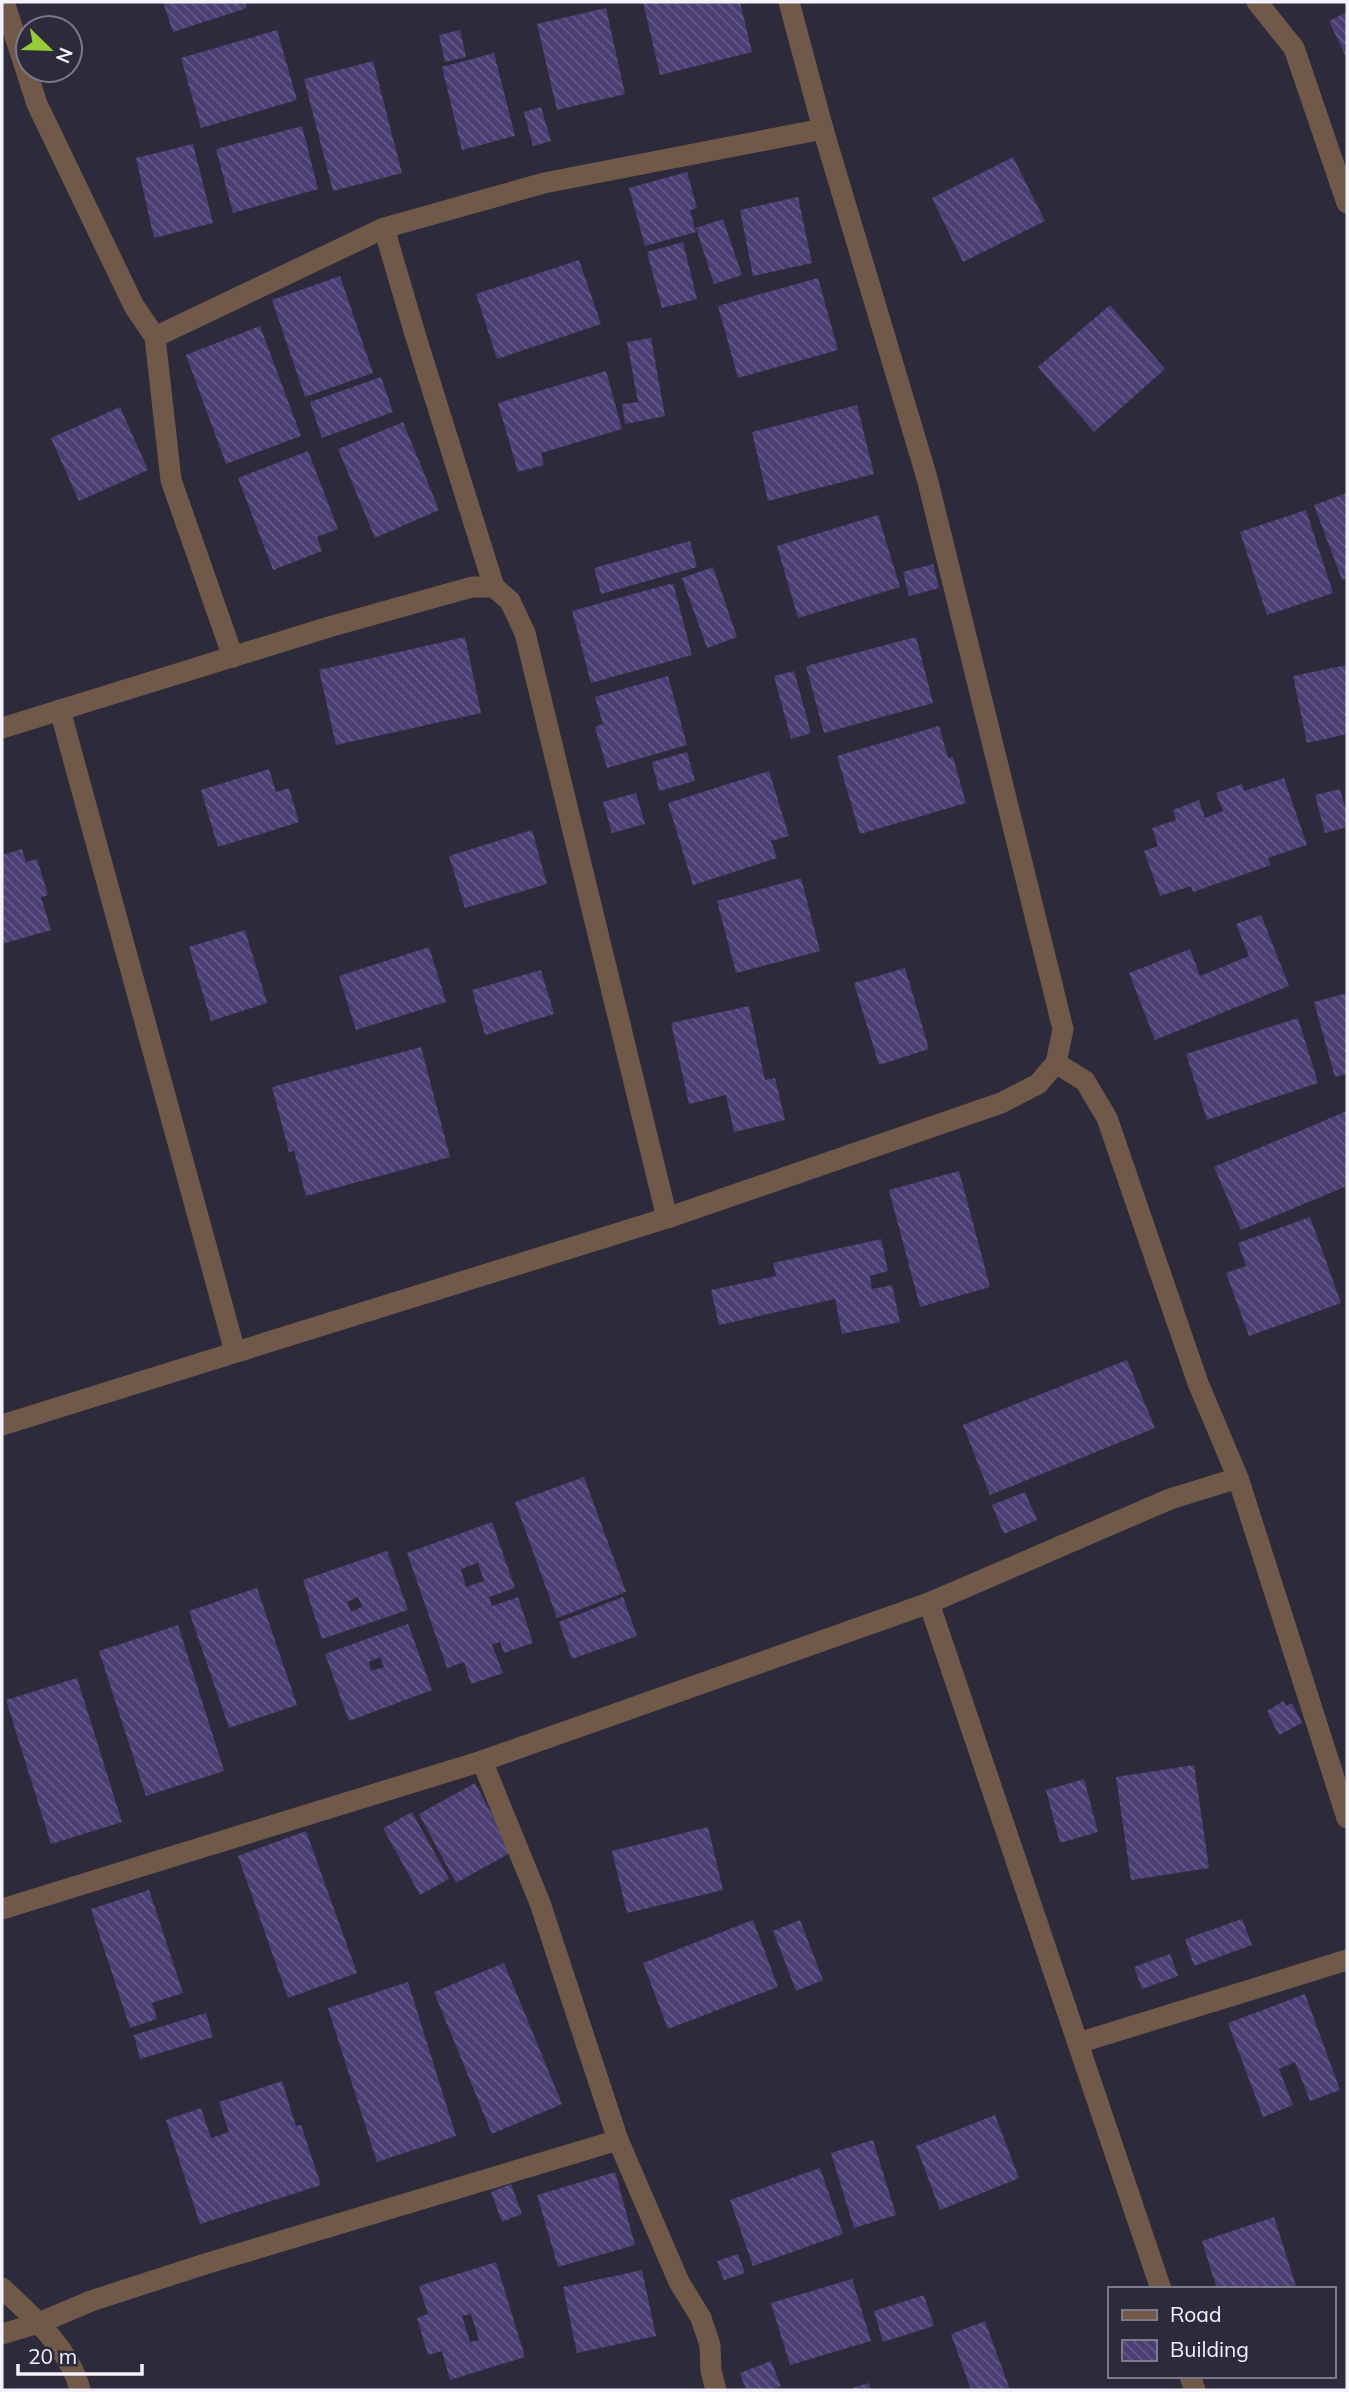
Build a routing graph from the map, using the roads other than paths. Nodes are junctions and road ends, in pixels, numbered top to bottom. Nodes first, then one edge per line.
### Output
1 (4, 2) edge
2 (789, 2) edge
3 (1257, 2) edge
4 (822, 128) junction
5 (1347, 203) edge
6 (384, 228) junction
7 (155, 337) junction
8 (494, 587) junction
9 (233, 657) junction
10 (60, 710) junction
11 (2, 728) edge
12 (1056, 1063) junction
13 (667, 1218) junction
14 (235, 1352) junction
15 (2, 1425) edge
16 (1238, 1478) junction
17 (929, 1603) junction
18 (482, 1761) junction
19 (1347, 1818) edge
20 (2, 1909) edge
21 (1347, 1960) edge
22 (1078, 2043) junction
23 (618, 2140) junction
24 (1160, 2287) edge
25 (2, 2288) edge
26 (39, 2323) junction
27 (2, 2334) edge
28 (80, 2390) edge
29 (716, 2390) edge

1 - 7 street
2 - 4 street
3 - 5 street
4 - 6 street
4 - 12 street
6 - 7 street
6 - 8 street
7 - 9 street
8 - 9 street
8 - 13 street
9 - 10 street
10 - 11 street
10 - 14 street
12 - 13 street
12 - 16 street
13 - 14 street
14 - 15 street
16 - 17 street
16 - 19 street
17 - 18 street
17 - 22 street
18 - 20 street
18 - 23 street
21 - 22 street
22 - 24 street
23 - 26 street
23 - 29 street
25 - 26 street
26 - 27 street
26 - 28 street

